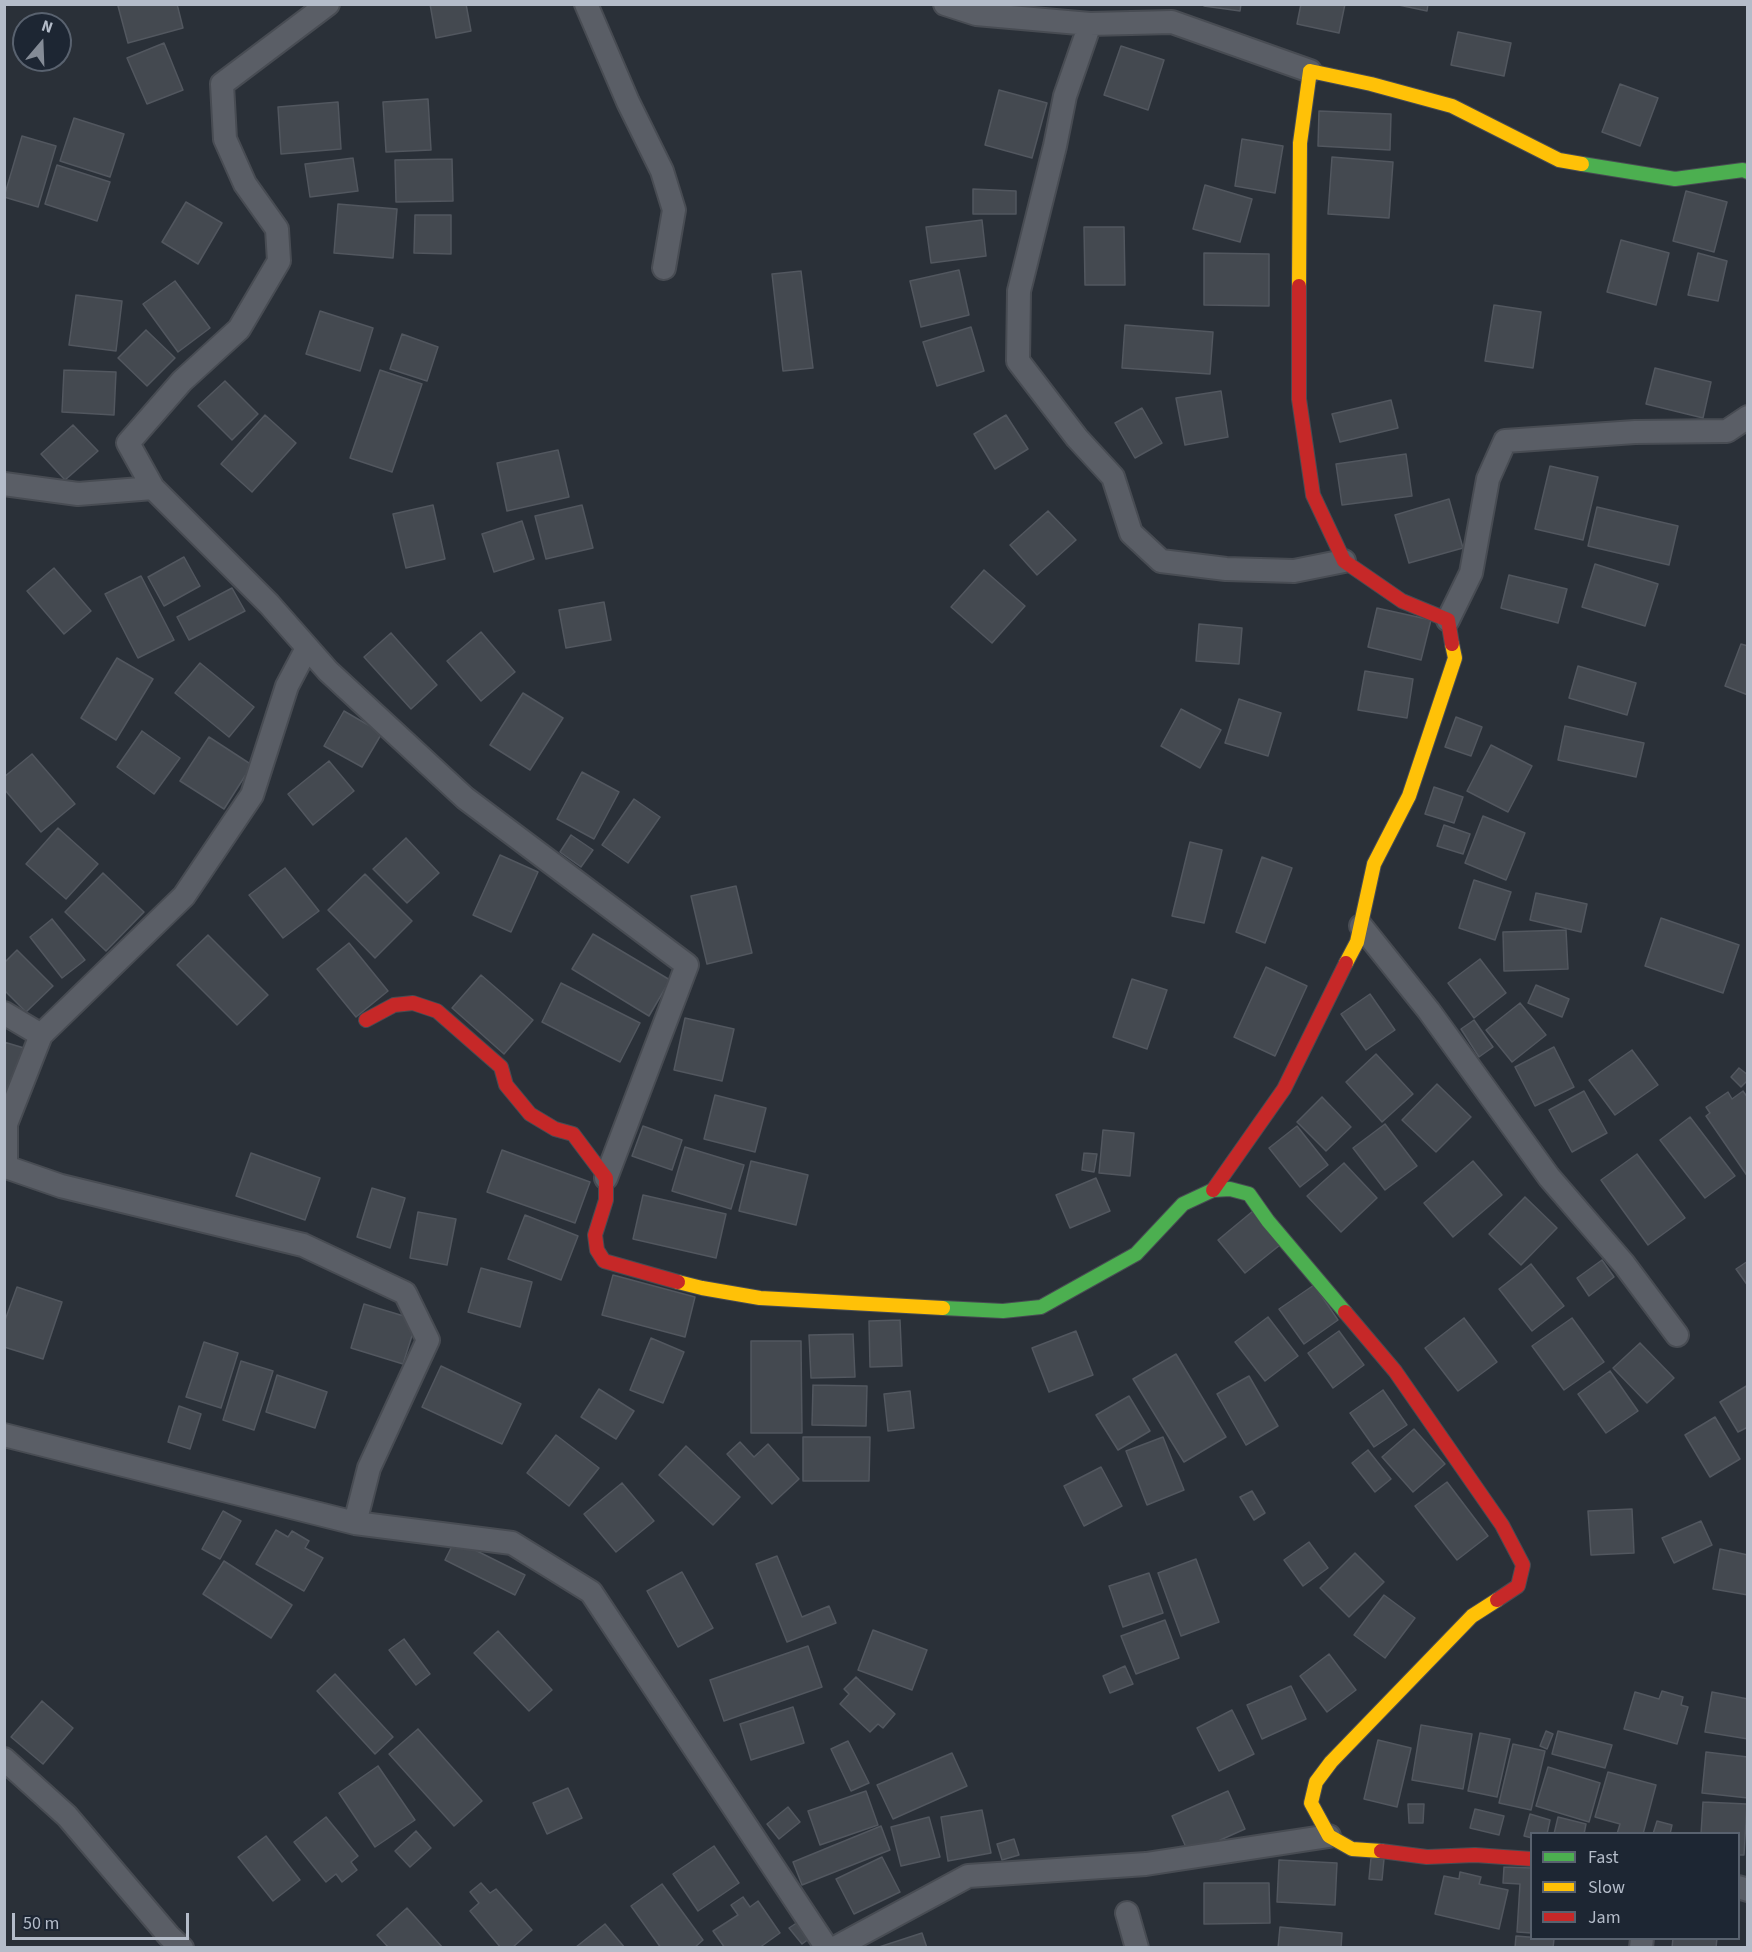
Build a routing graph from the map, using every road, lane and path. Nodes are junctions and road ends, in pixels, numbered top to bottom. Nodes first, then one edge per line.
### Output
1 (328, 4) edge
2 (586, 4) edge
3 (945, 4) edge
4 (1090, 24) junction
5 (1310, 71) junction
6 (1748, 172) edge
7 (664, 268) dead end
8 (1748, 417) edge
9 (4, 484) edge
10 (153, 488) junction
11 (1344, 561) junction
12 (1448, 620) junction
13 (307, 648) junction
14 (1361, 926) junction
15 (4, 1013) edge
16 (366, 1020) dead end
17 (41, 1035) junction
18 (606, 1178) junction
19 (1213, 1190) junction
20 (1677, 1335) dead end
21 (4, 1435) edge
22 (355, 1523) junction
23 (4, 1759) edge
24 (1329, 1836) junction
25 (1530, 1859) edge
26 (1127, 1913) dead end
27 (182, 1947) edge
28 (827, 1947) edge
29 (835, 1947) edge
30 (1137, 1947) edge

1 - 10 street
2 - 7 street
3 - 4 street
4 - 5 street
4 - 11 street
5 - 6 street
5 - 11 street
8 - 12 street
9 - 10 street
10 - 13 street
11 - 12 street
12 - 14 street
13 - 17 street
13 - 18 street
14 - 19 street
14 - 20 street
15 - 17 street
16 - 18 street
17 - 22 street
18 - 19 street
19 - 24 street
21 - 22 street
22 - 28 street
23 - 27 street
24 - 25 street
24 - 29 street
26 - 30 street

